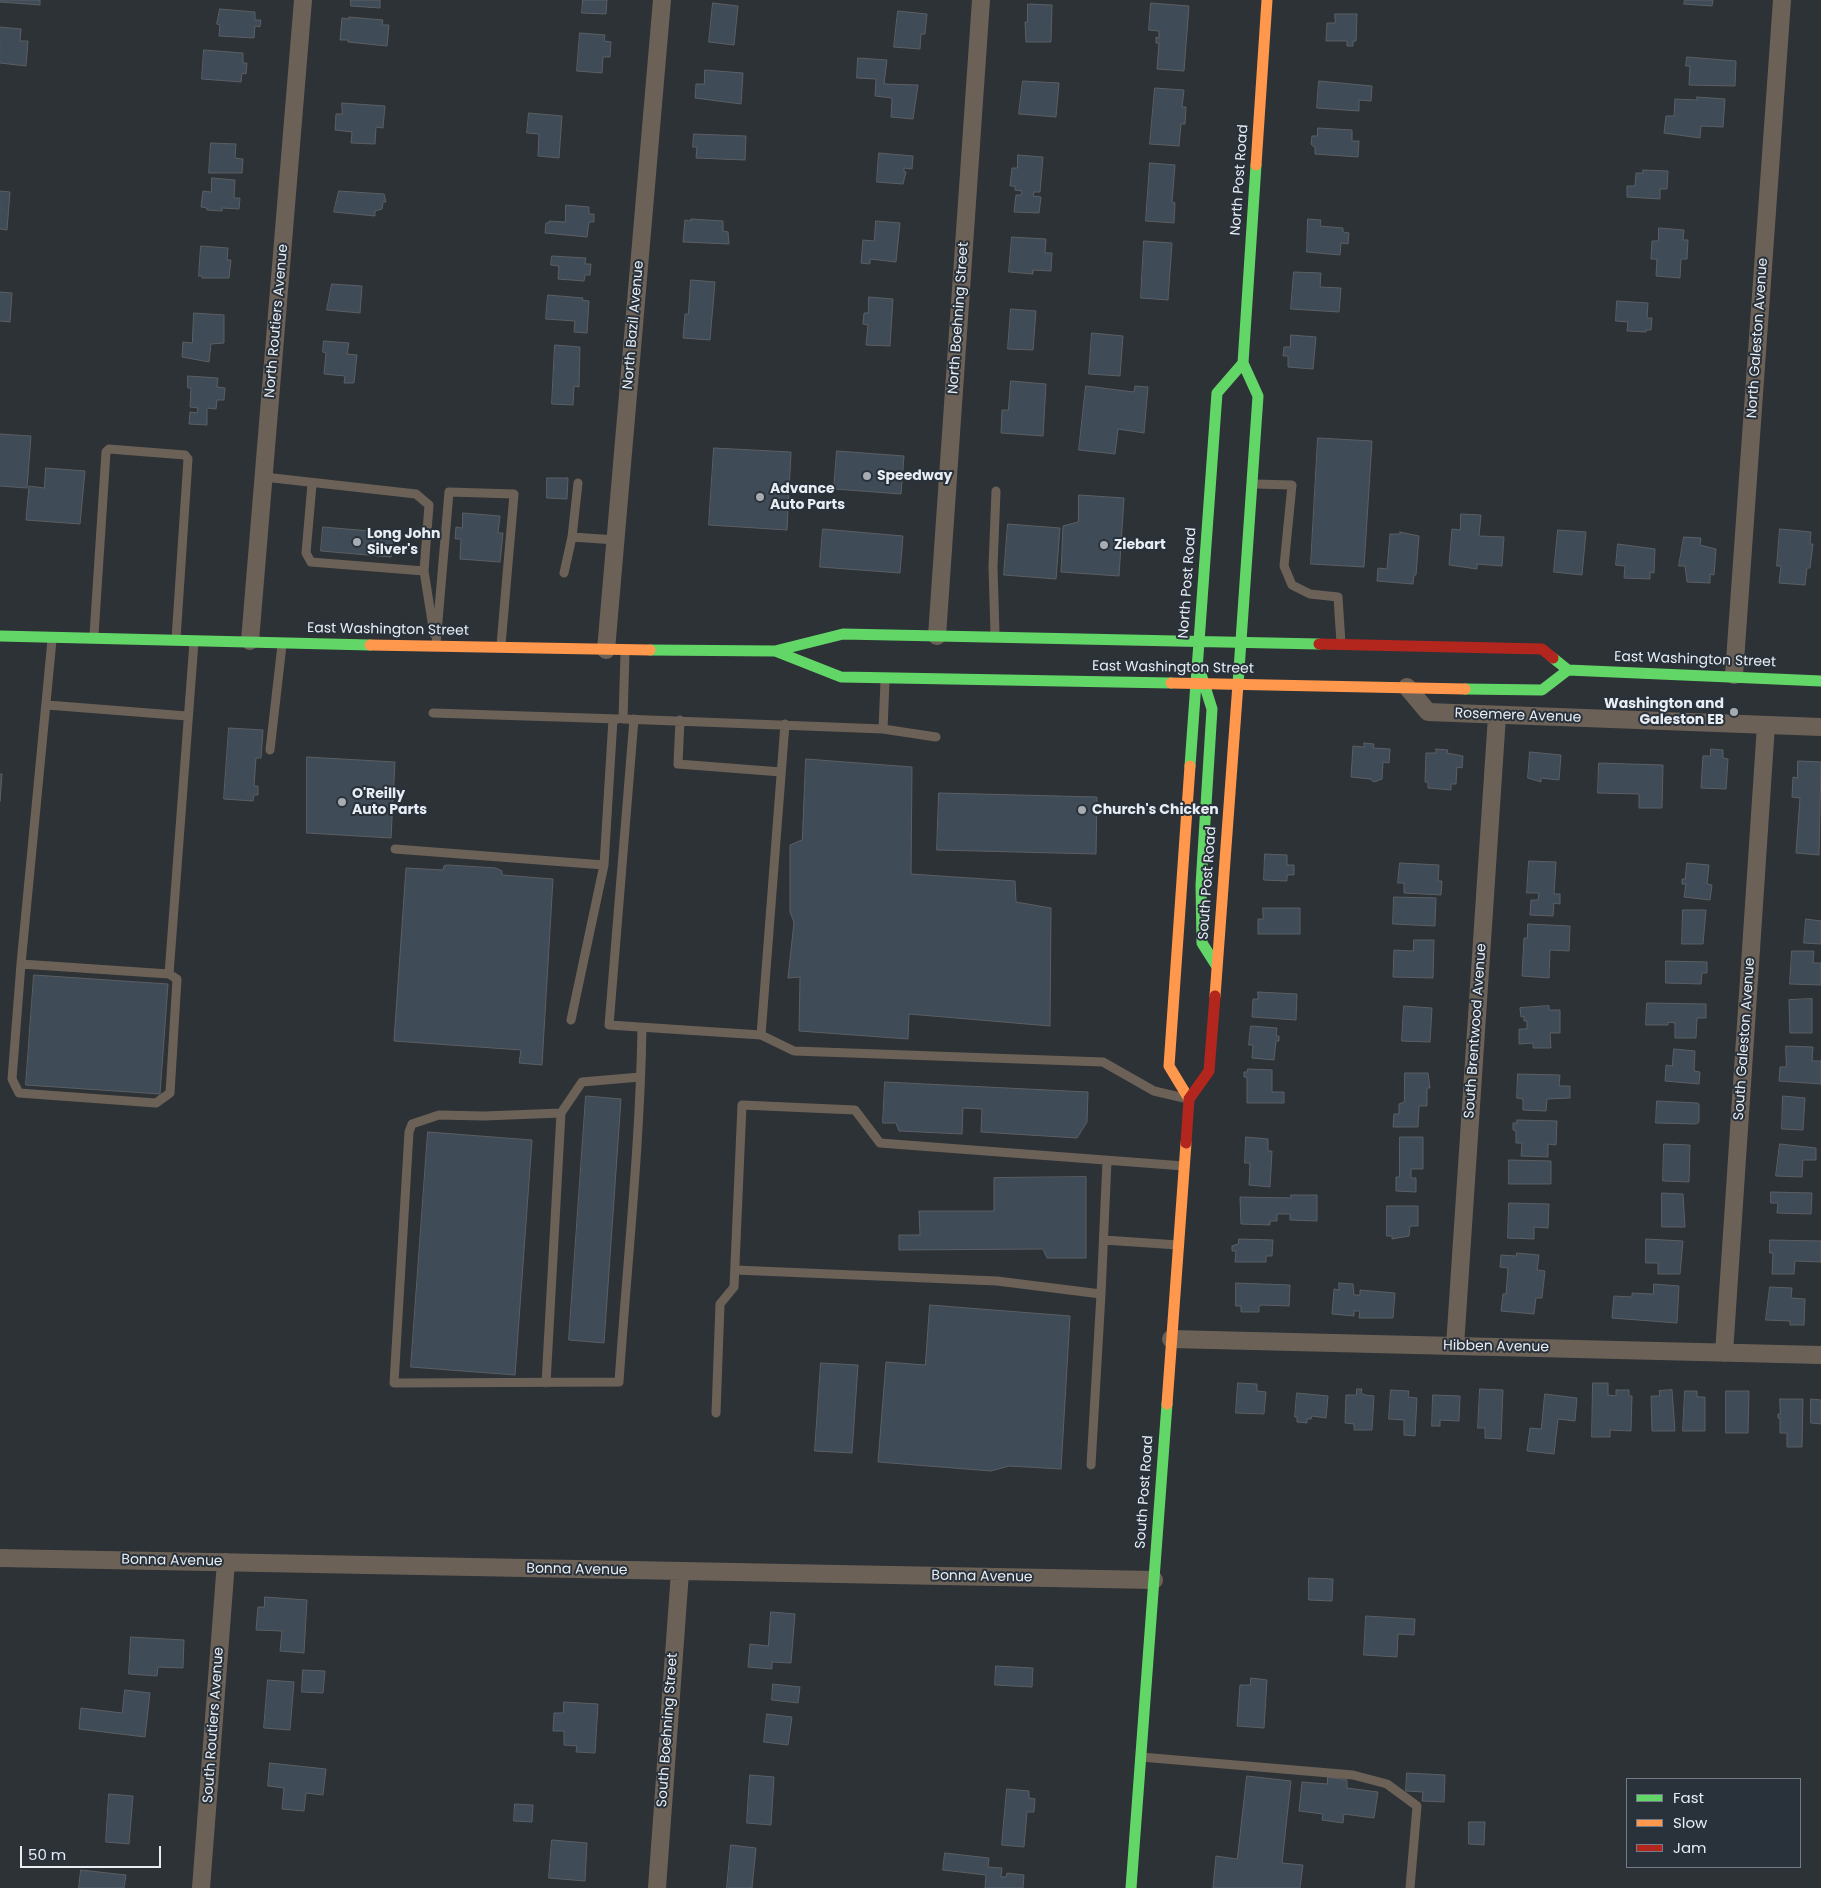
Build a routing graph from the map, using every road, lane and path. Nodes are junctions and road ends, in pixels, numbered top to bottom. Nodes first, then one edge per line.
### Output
1 (303, 0) edge
2 (662, 0) edge
3 (981, 0) edge
4 (1267, 0) edge
5 (1782, 0) edge
6 (1242, 363) junction
7 (264, 476) junction
8 (578, 483) dead end
9 (1252, 483) junction
10 (312, 484) junction
11 (996, 491) dead end
12 (572, 537) junction
13 (616, 540) junction
14 (424, 571) junction
15 (564, 573) dead end
16 (0, 636) edge
17 (937, 636) junction
18 (52, 637) junction
19 (995, 637) junction
20 (94, 638) junction
21 (176, 640) junction
22 (194, 640) junction
23 (1170, 640) junction
24 (1198, 641) junction
25 (250, 642) junction
26 (283, 642) junction
27 (1241, 642) junction
28 (1341, 644) junction
29 (436, 646) junction
30 (501, 648) junction
31 (606, 650) junction
32 (626, 650) junction
33 (775, 651) junction
34 (1239, 664) joint
35 (1197, 665) junction
36 (1568, 670) junction
37 (1734, 675) junction
38 (885, 678) junction
39 (1821, 681) edge
40 (1200, 683) junction
41 (1238, 684) junction
42 (1407, 687) junction
43 (47, 704) junction
44 (433, 712) dead end
45 (187, 716) junction
46 (1497, 716) junction
47 (613, 718) junction
48 (623, 719) junction
49 (634, 719) junction
50 (680, 720) junction
51 (785, 724) junction
52 (1766, 725) junction
53 (1821, 728) edge
54 (883, 729) junction
55 (936, 737) dead end
56 (270, 750) dead end
57 (781, 772) junction
58 (395, 849) dead end
59 (604, 865) junction
60 (21, 964) junction
61 (1217, 966) junction
62 (169, 974) junction
63 (571, 1020) dead end
64 (642, 1028) junction
65 (761, 1035) junction
66 (640, 1077) junction
67 (1189, 1099) junction
68 (561, 1113) junction
69 (1107, 1161) junction
70 (1184, 1166) junction
71 (1104, 1240) junction
72 (1178, 1245) junction
73 (735, 1270) junction
74 (1101, 1294) junction
75 (1171, 1339) junction
76 (1455, 1346) junction
77 (1724, 1353) junction
78 (1821, 1355) edge
79 (546, 1383) junction
80 (716, 1413) dead end
81 (1092, 1465) dead end
82 (0, 1558) edge
83 (226, 1562) junction
84 (680, 1572) junction
85 (1154, 1580) junction
86 (1141, 1757) junction
87 (201, 1888) edge
88 (657, 1888) edge
89 (1131, 1888) edge
90 (1410, 1888) edge

1 - 7 street, North Routiers Avenue
2 - 13 street, North Bazil Avenue
3 - 17 street, North Boehning Street
4 - 6 main road, North Post Road
5 - 37 street, North Galeston Avenue
6 - 9 main road, North Post Road
6 - 24 main road, North Post Road
7 - 10 lane
7 - 25 street, North Routiers Avenue
8 - 12 lane
9 - 27 main road, North Post Road
9 - 28 lane
10 - 14 lane
10 - 14 lane
11 - 19 lane
12 - 13 lane
12 - 15 lane
13 - 31 street, North Bazil Avenue
14 - 29 lane
16 - 18 main road, East Washington Street
17 - 19 main road, East Washington Street
17 - 33 main road, East Washington Street
18 - 20 main road, East Washington Street
18 - 43 lane
19 - 23 main road, East Washington Street
20 - 21 main road, East Washington Street
20 - 21 lane
21 - 22 main road, East Washington Street
22 - 25 main road, East Washington Street
22 - 45 lane
23 - 24 main road, East Washington Street
23 - 35 main road
24 - 27 main road, East Washington Street
24 - 35 main road, North Post Road
25 - 26 main road, East Washington Street
26 - 29 main road, East Washington Street
26 - 56 lane
27 - 28 main road, East Washington Street
27 - 34 main road, North Post Road
28 - 36 main road, East Washington Street
29 - 30 main road, East Washington Street
29 - 30 lane
30 - 31 main road, East Washington Street
31 - 32 main road, East Washington Street
32 - 33 main road, East Washington Street
32 - 48 lane
33 - 38 main road, East Washington Street
34 - 41 main road, South Post Road
35 - 40 main road, South Post Road
36 - 37 main road, East Washington Street
36 - 42 main road, East Washington Street
37 - 39 main road, East Washington Street
38 - 40 main road, East Washington Street
38 - 54 lane
40 - 41 main road, East Washington Street
40 - 61 main road
40 - 67 main road, South Post Road
41 - 42 main road, East Washington Street
41 - 61 main road, South Post Road
42 - 46 street, Rosemere Avenue
43 - 45 lane
43 - 60 lane
44 - 47 lane
45 - 62 lane
46 - 52 street, Rosemere Avenue
46 - 76 street, South Brentwood Avenue
47 - 48 lane
47 - 59 lane
48 - 49 lane
49 - 50 lane
49 - 64 lane
50 - 51 lane
50 - 57 lane
51 - 54 lane
51 - 57 lane
52 - 53 street, Rosemere Avenue
52 - 77 street, South Galeston Avenue
54 - 55 lane
57 - 65 lane
58 - 59 lane
59 - 63 lane
60 - 62 lane
60 - 62 lane
61 - 67 main road, South Post Road
64 - 65 lane
64 - 66 lane
65 - 67 lane
66 - 68 lane
66 - 79 lane
67 - 70 main road, South Post Road
68 - 79 lane
68 - 79 lane
69 - 70 lane
69 - 71 lane
69 - 73 lane
70 - 72 main road, South Post Road
71 - 72 lane
71 - 74 lane
72 - 75 main road, South Post Road
73 - 74 lane
73 - 80 lane
74 - 81 lane
75 - 76 street, Hibben Avenue
75 - 85 main road, South Post Road
76 - 77 street, Hibben Avenue
77 - 78 street, Hibben Avenue
82 - 83 street, Bonna Avenue
83 - 84 street, Bonna Avenue
83 - 87 street, South Routiers Avenue
84 - 85 street, Bonna Avenue
84 - 88 street, South Boehning Street
85 - 86 main road, South Post Road
86 - 89 main road, South Post Road
86 - 90 lane

